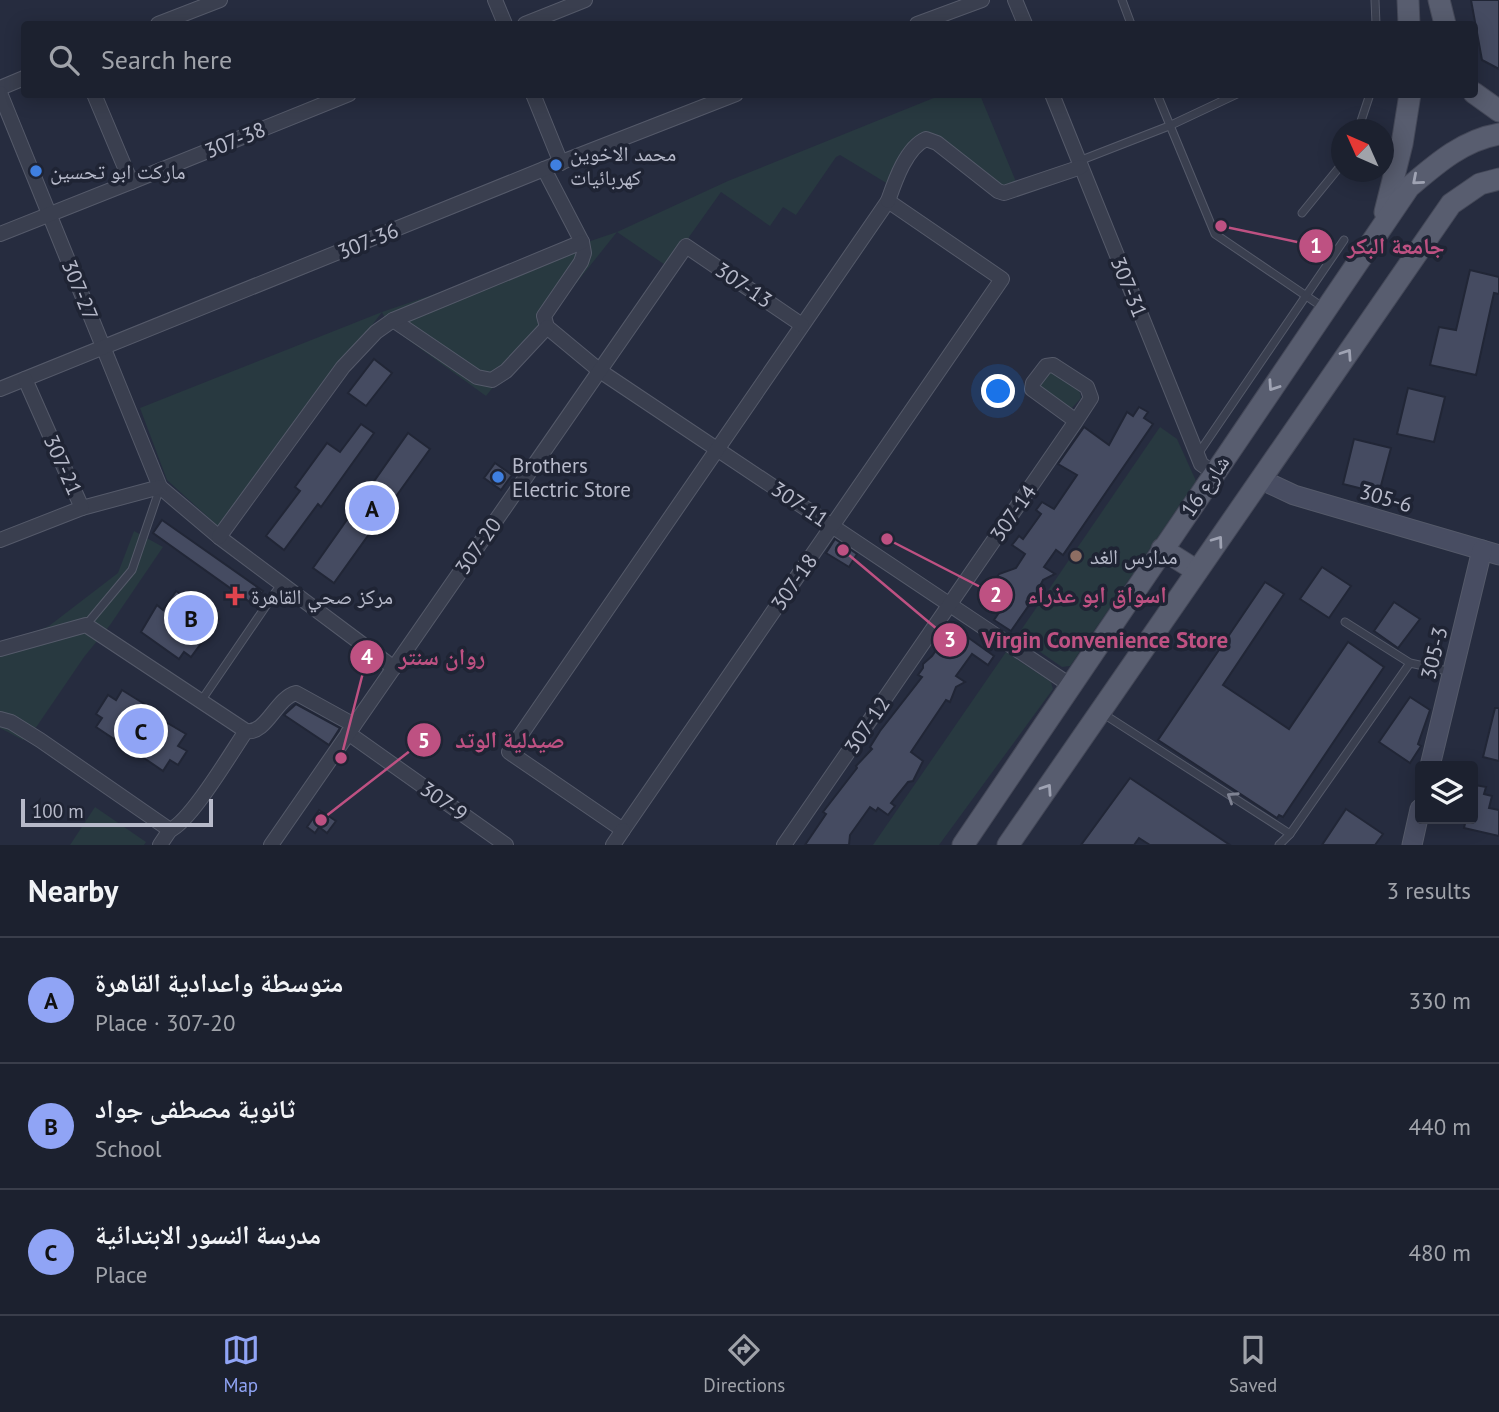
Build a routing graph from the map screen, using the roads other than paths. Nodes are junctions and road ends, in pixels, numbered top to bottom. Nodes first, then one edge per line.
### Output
1 (220, 0) edge
2 (495, 0) edge
3 (585, 0) edge
4 (936, 0) edge
5 (982, 0) edge
6 (1015, 0) edge
7 (1122, 0) edge
8 (1375, 0) edge
9 (1408, 0) edge
10 (1439, 0) edge
11 (942, 15) junction
12 (166, 21) edge
13 (504, 21) edge
14 (532, 21) edge
15 (925, 21) edge
16 (1024, 21) edge
17 (1130, 21) edge
18 (1376, 21) edge
19 (1409, 21) edge
20 (1444, 21) edge
21 (21, 80) edge
22 (0, 90) edge
23 (1478, 95) edge
24 (96, 98) edge
25 (339, 98) edge
26 (535, 98) edge
27 (726, 98) edge
28 (1054, 98) edge
29 (1158, 98) edge
30 (1228, 98) edge
31 (1369, 98) edge
32 (1409, 98) edge
33 (1499, 111) edge
34 (1362, 119) edge
35 (1169, 126) junction
36 (1499, 134) edge
37 (561, 163) junction
38 (1080, 164) junction
39 (544, 169) junction
40 (1331, 177) edge
41 (1489, 181) edge
42 (131, 182) junction
43 (888, 201) junction
44 (1302, 213) dead end
45 (49, 214) junction
46 (1381, 226) junction
47 (0, 234) edge
48 (1344, 240) dead end
49 (582, 242) junction
50 (686, 246) joint
51 (1316, 303) junction
52 (393, 320) junction
53 (802, 325) junction
54 (547, 327) junction
55 (104, 348) junction
56 (600, 370) junction
57 (25, 379) junction
58 (0, 389) edge
59 (1076, 421) dead end
60 (717, 449) junction
61 (1197, 455) junction
62 (1214, 473) junction
63 (1262, 480) junction
64 (160, 487) junction
65 (82, 508) junction
66 (832, 526) junction
67 (219, 537) junction
68 (0, 540) edge
69 (1162, 549) junction
70 (1491, 553) edge
71 (1197, 571) junction
72 (281, 584) junction
73 (950, 604) junction
74 (1345, 622) dead end
75 (86, 625) junction
76 (0, 649) edge
77 (1410, 663) junction
78 (394, 668) junction
79 (1453, 672) junction
80 (1070, 685) junction
81 (201, 701) junction
82 (1100, 711) junction
83 (0, 719) edge
84 (351, 729) junction
85 (246, 731) junction
86 (1431, 761) edge
87 (1417, 824) edge
88 (170, 830) junction
89 (623, 830) junction
90 (1290, 834) junction
91 (160, 845) edge
92 (271, 845) edge
93 (506, 845) edge
94 (613, 845) edge
95 (784, 845) edge
96 (963, 845) edge
97 (1009, 845) edge
98 (1279, 845) edge
99 (1412, 845) edge

1 - 12 street
2 - 13 street
3 - 14 street
4 - 11 street
5 - 11 street
6 - 16 street
7 - 17 lane
8 - 18 lane
9 - 19 main road
10 - 20 main road
11 - 15 street
21 - 22 street
22 - 45 street, 307-27
23 - 33 main road
24 - 42 street
25 - 42 street, 307-38
26 - 37 street
27 - 37 street, 307-36
28 - 38 street, 307-31
29 - 35 lane
30 - 35 lane
31 - 34 lane
32 - 46 main road
35 - 38 lane
35 - 51 lane
36 -> 46 main road, شارع 16
37 - 39 street, 307-36
38 - 43 street
38 - 61 street, 307-31
39 - 49 street
39 - 55 street, 307-36
40 - 44 lane
63 -> 41 main road, شارع 16
42 - 45 street, 307-38
43 - 53 street
43 - 66 street, 307-18
45 - 47 street, 307-38
45 - 55 street, 307-27
46 - 51 main road, شارع 16
48 - 51 lane
49 - 52 street
49 - 54 street
50 - 53 street, 307-13
50 - 56 street, 307-20
51 - 61 lane
51 -> 62 main road, شارع 16
52 - 54 street
52 - 67 street
53 - 60 street
54 - 56 street, 307-11
55 - 57 street, 307-36
55 - 64 street, 307-27
56 - 60 street, 307-11
56 - 78 street, 307-20
57 - 58 street, 307-36
57 - 65 street, 307-21
59 - 73 street, 307-14
60 - 66 street, 307-11
60 - 89 street
61 - 62 street, 307-31
62 - 69 main road, شارع 16
63 - 70 street, 305-6
71 -> 63 main road, شارع 16
64 - 65 street
64 - 67 street
64 - 75 lane
65 - 68 street, 307-21
66 - 73 street, 307-11
66 - 89 street, 307-18
67 - 72 street
69 - 71 main road
69 - 80 main road, شارع 16
70 - 79 street, 305-3
71 - 82 main road, شارع 16
72 - 78 street
72 - 81 lane
73 - 80 street, 307-11
73 - 95 street, 307-12
74 - 77 lane
75 - 76 street
75 - 81 street
77 - 79 lane
77 - 90 lane
78 - 84 street, 307-20
79 - 86 street, 305-3
80 - 96 main road, شارع 16
81 - 85 street
90 -> 82 lane
97 -> 82 main road, شارع 16
83 - 88 street
84 - 85 street, 307-9
84 - 92 street, 307-20
84 - 93 street, 307-9
85 - 88 street
87 - 99 street
88 - 91 street
89 - 94 street, 307-18
90 - 98 lane

